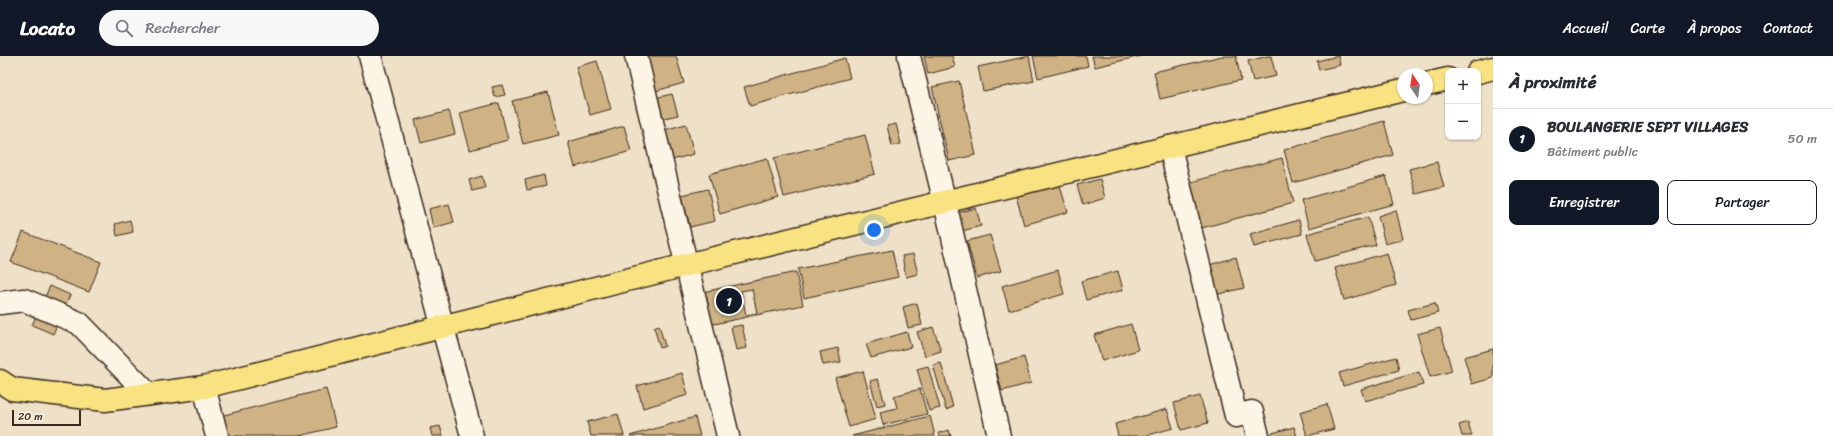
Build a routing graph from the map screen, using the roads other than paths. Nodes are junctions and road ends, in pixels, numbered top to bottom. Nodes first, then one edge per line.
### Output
1 (370, 56) edge
2 (636, 56) edge
3 (909, 56) edge
4 (1445, 80) edge
5 (1433, 83) edge
6 (1397, 91) edge
7 (1170, 147) junction
8 (945, 203) junction
9 (686, 265) junction
10 (0, 303) edge
11 (443, 326) junction
12 (0, 381) edge
13 (204, 387) junction
14 (148, 394) junction
15 (217, 436) edge
16 (472, 436) edge
17 (728, 436) edge
18 (999, 436) edge
19 (1258, 436) edge

1 - 11 street
2 - 9 street
3 - 8 street
4 - 5 main road
6 - 7 main road
7 - 8 main road
7 - 19 street
8 - 9 main road
8 - 18 street
9 - 11 main road
9 - 17 street
10 - 14 street
11 - 13 main road
11 - 16 street
12 - 14 main road
13 - 14 main road
13 - 15 street

